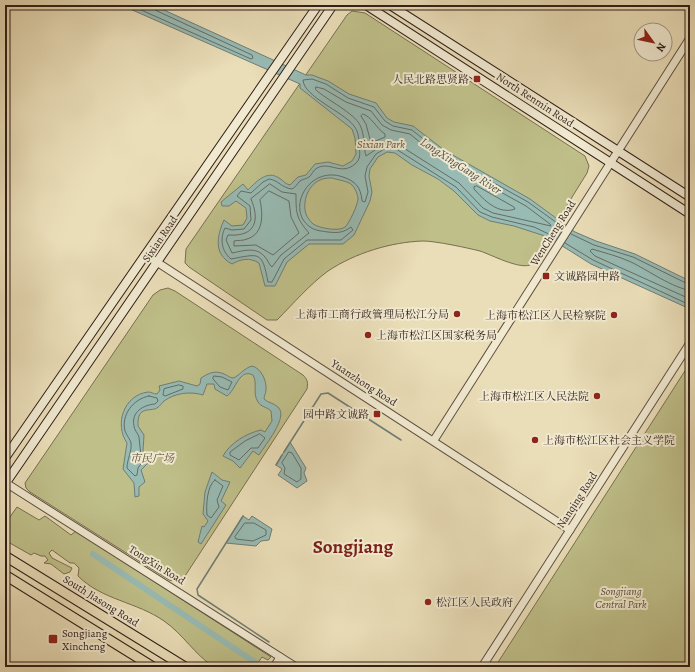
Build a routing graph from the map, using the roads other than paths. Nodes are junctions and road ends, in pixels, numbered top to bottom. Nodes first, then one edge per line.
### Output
1 (318, 5) edge
2 (333, 5) edge
3 (366, 5) edge
4 (390, 5) edge
5 (690, 38) edge
6 (617, 150) junction
7 (611, 162) junction
8 (690, 197) edge
9 (690, 214) edge
10 (146, 255) junction
11 (158, 262) junction
12 (690, 343) edge
13 (434, 440) junction
14 (5, 458) edge
15 (6, 483) edge
16 (570, 530) junction
17 (5, 556) edge
18 (5, 575) edge
19 (277, 662) edge
20 (286, 664) edge
21 (153, 667) edge
22 (185, 667) edge
23 (296, 667) edge
24 (482, 667) edge

1 - 10 main road, Sixian Road
2 - 11 main road, Sixian Road
3 - 7 main road, North Renmin Road
4 - 6 main road, North Renmin Road
5 - 6 street, WenCheng Road
6 - 7 street, WenCheng Road
6 - 8 main road, North Renmin Road
7 - 9 main road, North Renmin Road
7 - 13 street, WenCheng Road
10 - 11 street, Yuanzhong Road
10 - 14 main road, Sixian Road
11 - 13 street, Yuanzhong Road
11 - 15 main road, Sixian Road
12 - 16 street, Nanqing Road
13 - 16 street, Yuanzhong Road
15 - 19 street, TongXin Road
16 - 24 street, Nanqing Road
17 - 22 main road, South Jiasong Road
18 - 21 main road
19 - 20 street, TongXin Road
20 - 23 street, TongXin Road

